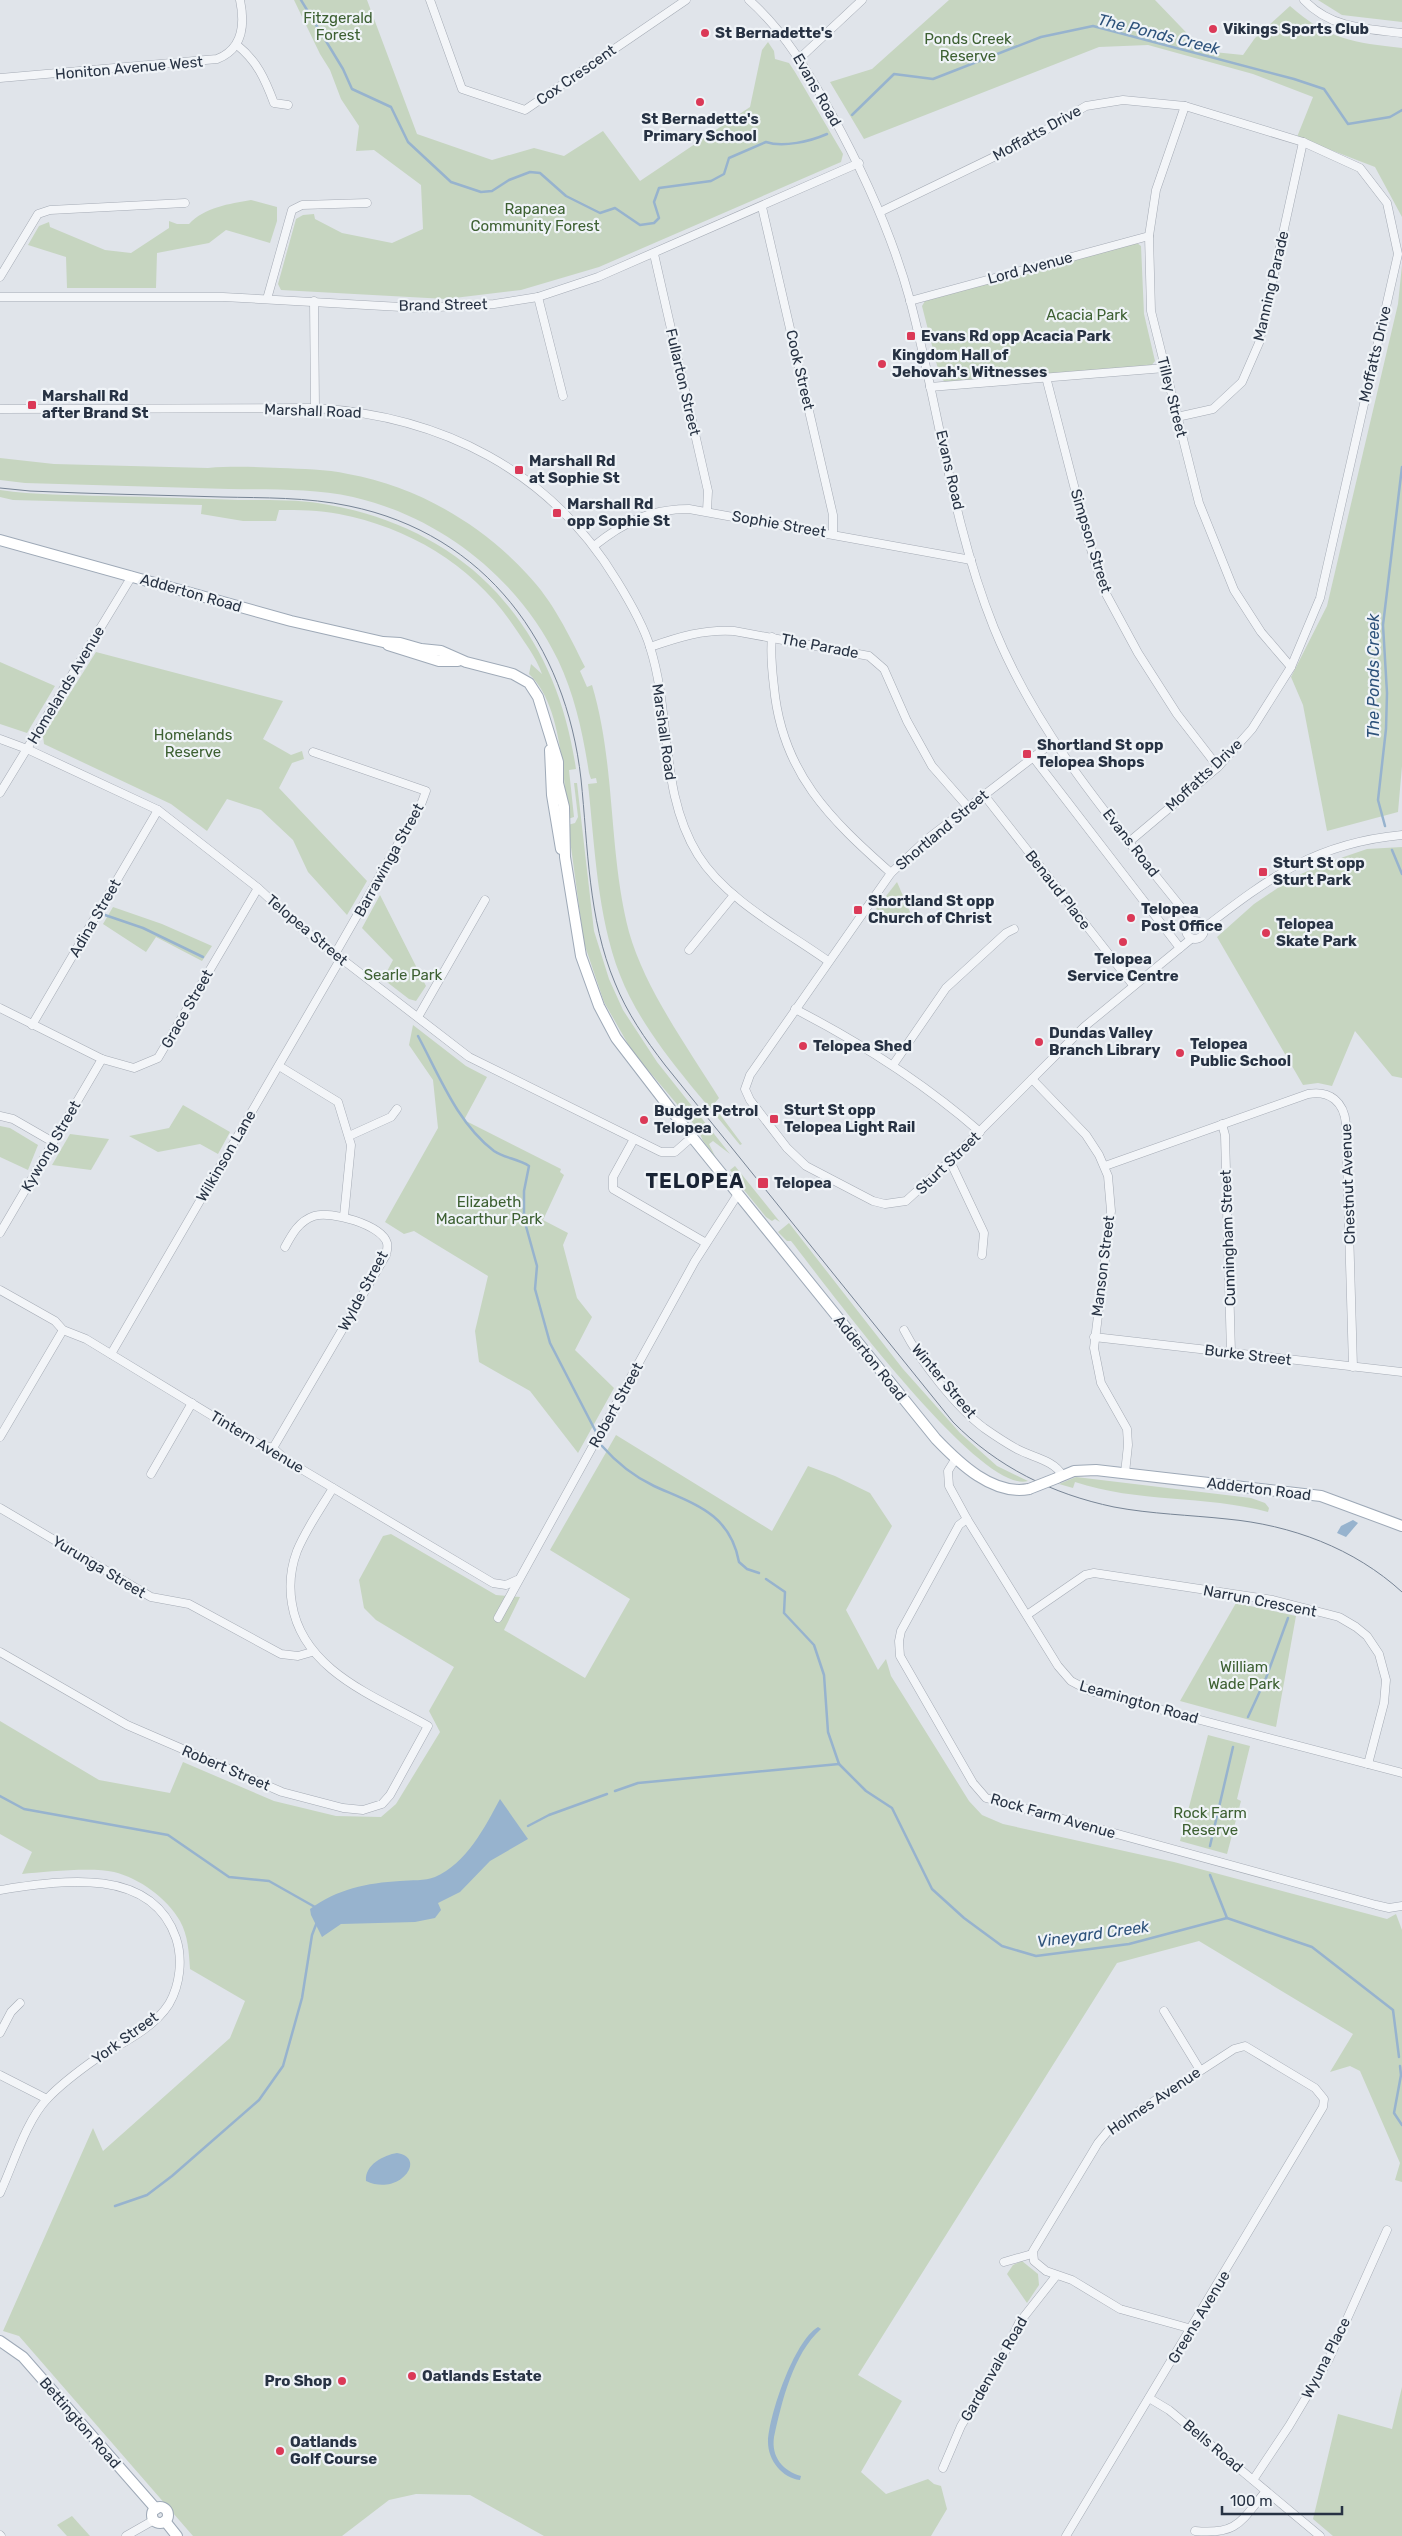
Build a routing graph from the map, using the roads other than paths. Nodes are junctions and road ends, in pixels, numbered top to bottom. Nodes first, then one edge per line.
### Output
1 (240, 0) edge
2 (430, 0) edge
3 (686, 0) edge
4 (749, 0) edge
5 (862, 0) edge
6 (1304, 0) edge
7 (1402, 33) edge
8 (237, 45) junction
9 (800, 58) junction
10 (0, 78) edge
11 (288, 105) dead end
12 (1184, 106) junction
13 (1303, 142) junction
14 (859, 163) junction
15 (185, 203) dead end
16 (367, 203) dead end
17 (762, 207) junction
18 (880, 212) junction
19 (1149, 236) junction
20 (654, 254) junction
21 (0, 277) edge
22 (0, 297) edge
23 (538, 297) junction
24 (268, 299) junction
25 (910, 301) junction
26 (314, 302) junction
27 (1165, 368) junction
28 (1046, 377) junction
29 (930, 387) junction
30 (563, 396) dead end
31 (315, 408) junction
32 (0, 409) edge
33 (1177, 418) junction
34 (707, 511) junction
35 (833, 534) junction
36 (0, 540) edge
37 (594, 546) junction
38 (971, 560) junction
39 (132, 576) junction
40 (772, 637) junction
41 (650, 647) junction
42 (1291, 667) junction
43 (0, 739) edge
44 (1053, 742) junction
45 (27, 749) junction
46 (313, 752) dead end
47 (1033, 757) junction
48 (1218, 766) junction
49 (0, 794) edge
50 (984, 795) junction
51 (968, 807) junction
52 (158, 810) junction
53 (1402, 835) edge
54 (1129, 842) junction
55 (891, 873) junction
56 (258, 888) junction
57 (734, 895) junction
58 (485, 900) dead end
59 (1192, 921) junction
60 (1204, 928) junction
61 (1014, 929) dead end
62 (1191, 938) junction
63 (1180, 948) junction
64 (689, 950) dead end
65 (338, 956) junction
66 (828, 961) junction
67 (1133, 985) junction
68 (0, 1008) edge
69 (795, 1009) junction
70 (418, 1017) junction
71 (32, 1025) junction
72 (102, 1059) junction
73 (279, 1066) junction
74 (893, 1066) junction
75 (1032, 1079) junction
76 (397, 1109) dead end
77 (0, 1116) edge
78 (1222, 1124) junction
79 (980, 1132) junction
80 (349, 1136) junction
81 (692, 1138) junction
82 (634, 1139) junction
83 (53, 1142) junction
84 (950, 1162) junction
85 (1105, 1166) junction
86 (738, 1194) junction
87 (344, 1216) junction
88 (0, 1234) edge
89 (706, 1243) junction
90 (285, 1247) dead end
91 (982, 1255) dead end
92 (0, 1290) edge
93 (63, 1330) junction
94 (904, 1330) dead end
95 (1094, 1337) junction
96 (1232, 1353) junction
97 (111, 1354) junction
98 (1354, 1367) junction
99 (1402, 1372) edge
100 (192, 1403) junction
101 (0, 1437) edge
102 (273, 1448) junction
103 (956, 1458) junction
104 (1124, 1473) junction
105 (150, 1474) dead end
106 (1060, 1476) junction
107 (333, 1488) junction
108 (0, 1508) edge
109 (967, 1519) junction
110 (1402, 1526) edge
111 (517, 1580) junction
112 (1027, 1615) junction
113 (498, 1618) dead end
114 (0, 1652) edge
115 (312, 1652) junction
116 (1368, 1764) junction
117 (1402, 1773) edge
118 (0, 1890) edge
119 (1402, 1906) edge
120 (20, 2003) dead end
121 (1164, 2011) dead end
122 (0, 2033) edge
123 (1200, 2070) junction
124 (0, 2075) edge
125 (1322, 2095) joint
126 (46, 2099) junction
127 (0, 2193) edge
128 (1387, 2230) dead end
129 (1032, 2254) junction
130 (1004, 2262) dead end
131 (1056, 2276) junction
132 (1192, 2329) junction
133 (0, 2341) edge
134 (1149, 2398) junction
135 (943, 2468) dead end
136 (1253, 2480) junction
137 (1266, 2491) junction
138 (155, 2514) junction
139 (1195, 2531) dead end
140 (126, 2536) edge
141 (177, 2536) edge
142 (1066, 2536) edge
143 (1320, 2536) edge

1 - 8 street
2 - 3 street, Cox Crescent
4 - 9 street, Evans Road
5 - 9 street
6 - 7 street
8 - 10 street, Honiton Avenue West
8 - 11 street
9 - 14 street, Evans Road
12 - 13 street, Moffatts Drive
12 - 18 street, Moffatts Drive
12 - 19 street, Tilley Street
13 - 33 street, Manning Parade
13 - 42 street, Moffatts Drive
14 - 17 street, Brand Street
14 - 18 street, Evans Road
15 - 21 street
16 - 24 street
17 - 20 street, Brand Street
17 - 35 street, Cook Street
18 - 25 street, Evans Road
19 - 25 street, Lord Avenue
19 - 27 street, Tilley Street
20 - 23 street, Brand Street
20 - 34 street, Fullarton Street
22 - 24 street, Brand Street
23 - 26 street, Brand Street
23 - 30 street
24 - 26 street, Brand Street
25 - 29 street, Evans Road
26 - 31 street
27 - 28 street
27 - 33 street, Tilley Street
28 - 29 street
28 - 48 street, Simpson Street
29 - 38 street, Evans Road
31 - 32 street, Marshall Road
31 - 37 street, Marshall Road
33 - 42 street, Tilley Street
34 - 35 street, Sophie Street
34 - 37 street, Sophie Street
35 - 38 street, Sophie Street
36 - 39 main road, Adderton Road
37 - 41 street, Marshall Road
38 - 44 street, Evans Road
39 - 45 street, Homelands Avenue
39 - 81 main road, Adderton Road
40 - 41 street, The Parade
40 - 51 street, The Parade
40 - 55 street
41 - 57 street, Marshall Road
42 - 48 street, Moffatts Drive
43 - 45 street, Telopea Street
44 - 47 street, Shortland Street
44 - 54 street, Evans Road
45 - 49 street, Homelands Avenue
45 - 52 street, Telopea Street
46 - 65 street, Barrawinga Street
47 - 50 street, Shortland Street
47 - 63 street
48 - 54 street, Moffatts Drive
50 - 51 street, Shortland Street
50 - 67 street, Benaud Place
51 - 55 street, Shortland Street
52 - 56 street, Telopea Street
52 - 71 street, Adina Street
53 - 60 street
54 - 59 street, Evans Road
55 - 66 street, Shortland Street
56 - 65 street, Telopea Street
56 - 72 street, Grace Street
57 - 64 street
57 - 66 street, Marshall Road
58 - 70 street
59 - 60 street
59 - 62 street
60 - 62 street
61 - 74 street
62 - 63 street, Sturt Street
63 - 67 street, Sturt Street
65 - 70 street, Telopea Street
65 - 73 street, Wilkinson Lane
66 - 69 street, Shortland Street
67 - 75 street, Sturt Street
68 - 71 street, Grace Street
69 - 74 street
69 - 84 street, Sturt Street
70 - 82 street, Telopea Street
71 - 72 street, Grace Street
72 - 83 street, Kywong Street
73 - 80 street
73 - 97 street, Wilkinson Lane
74 - 79 street
75 - 79 street, Sturt Street
75 - 85 street, Manson Street
76 - 80 street
77 - 83 street
78 - 85 street, Chestnut Avenue
78 - 96 street, Cunningham Street
78 - 98 street, Chestnut Avenue
79 - 84 street, Sturt Street
80 - 87 street
81 - 82 street, Telopea Street
81 - 86 main road, Adderton Road
82 - 89 street
83 - 88 street, Kywong Street
84 - 91 street
85 - 95 street, Manson Street
86 - 89 street, Robert Street
86 - 103 main road, Adderton Road
87 - 90 street, Wylde Street
87 - 102 street, Wylde Street
89 - 111 street, Robert Street
92 - 93 street, Tintern Avenue
93 - 97 street, Tintern Avenue
93 - 101 street
94 - 106 street, Winter Street
95 - 96 street, Burke Street
95 - 104 street, Manson Street
96 - 98 street, Burke Street
97 - 100 street, Tintern Avenue
98 - 99 street, Burke Street
100 - 102 street, Tintern Avenue
100 - 105 street
102 - 107 street, Tintern Avenue
103 - 106 main road, Adderton Road, bridge
103 - 109 street, Leamington Road
104 - 106 main road, Adderton Road
104 - 110 main road, Adderton Road
107 - 111 street, Tintern Avenue
107 - 115 street
108 - 115 street, Yurunga Street
109 - 112 street, Leamington Road
109 - 119 street, Rock Farm Avenue
111 - 113 street, Robert Street
112 - 116 street, Leamington Road
112 - 116 street, Narrun Crescent
114 - 115 street, Robert Street
116 - 117 street, Leamington Road
118 - 126 street, York Street
120 - 122 street
121 - 123 street
123 - 125 street, Holmes Avenue
123 - 129 street, Holmes Avenue
124 - 126 street
125 - 132 street, Greens Avenue
126 - 127 street, York Street
128 - 136 street, Wyuna Place
129 - 130 street
129 - 131 street
131 - 132 street
131 - 135 street, Gardenvale Road
132 - 134 street, Greens Avenue
133 - 138 main road, Bettington Road
134 - 136 street, Bells Road
134 - 142 street, Greens Avenue
136 - 137 street, Bells Road
137 - 139 street
137 - 143 street, Bells Road
138 - 140 street
138 - 141 main road, Bettington Road

